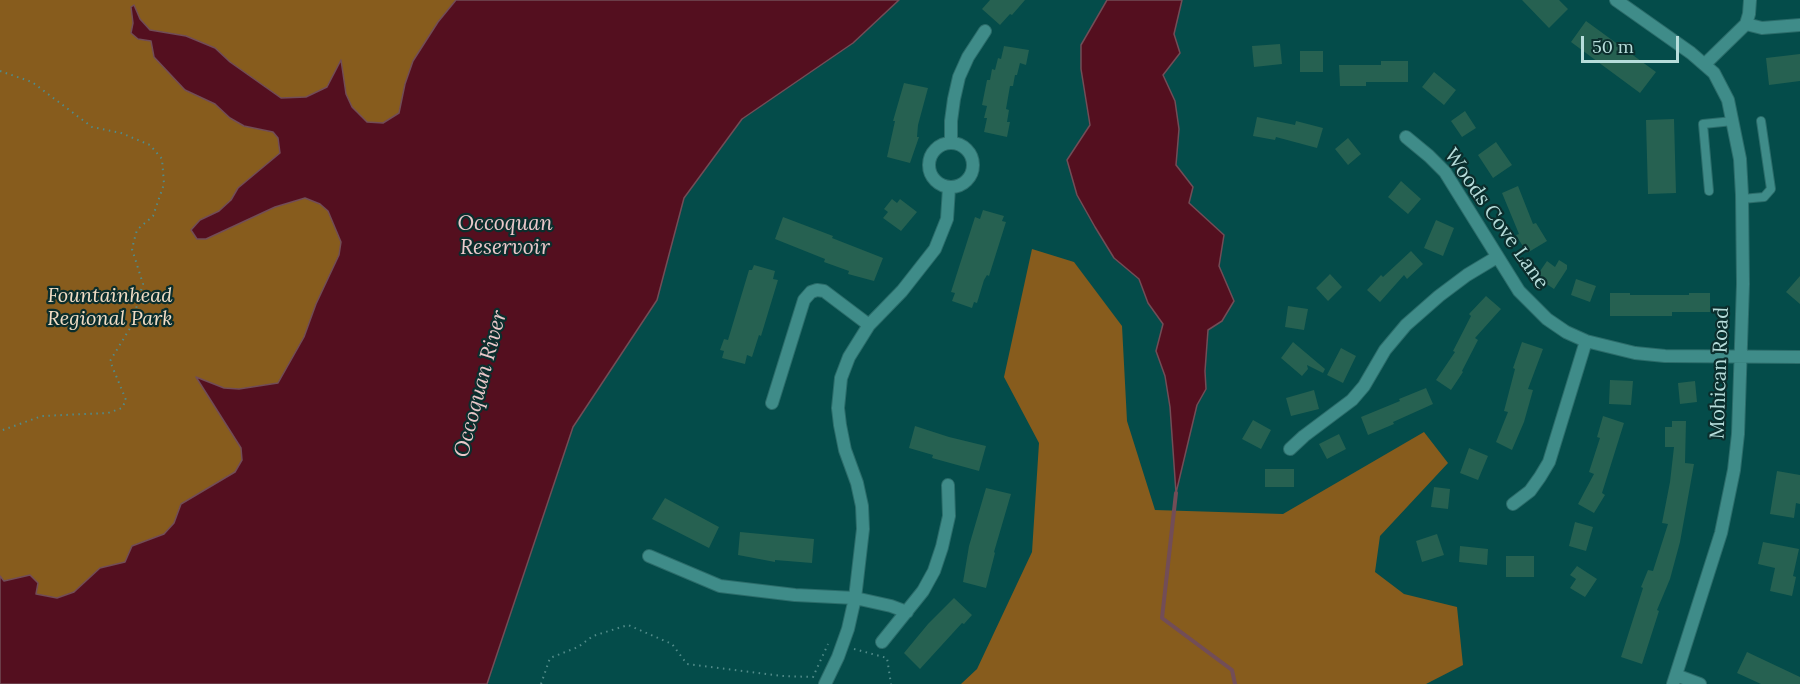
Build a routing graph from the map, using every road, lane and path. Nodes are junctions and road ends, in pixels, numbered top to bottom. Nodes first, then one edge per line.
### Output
1 (1616, 0) edge
2 (1750, 0) edge
3 (1746, 24) junction
4 (1800, 26) edge
5 (985, 31) dead end
6 (1705, 64) junction
7 (0, 71) edge
8 (1733, 121) junction
9 (1761, 121) dead end
10 (1406, 136) dead end
11 (951, 143) junction
12 (950, 188) junction
13 (1709, 191) dead end
14 (1743, 199) junction
15 (1497, 257) junction
16 (869, 325) junction
17 (1586, 341) junction
18 (1740, 356) junction
19 (1800, 357) edge
20 (772, 403) dead end
21 (0, 431) edge
22 (1290, 449) dead end
23 (948, 485) dead end
24 (1513, 504) dead end
25 (649, 556) dead end
26 (855, 598) junction
27 (907, 612) junction
28 (882, 642) dead end
29 (842, 645) junction
30 (1675, 679) edge
31 (542, 684) edge
32 (825, 684) edge
33 (891, 684) edge
34 (1701, 684) edge

1 - 6 street, Mohican Road
2 - 3 street
3 - 4 street
3 - 6 street
5 - 11 street
6 - 8 street, Mohican Road
7 - 21 path
8 - 13 lane
8 - 14 street, Mohican Road
9 - 14 lane
10 - 15 street, Woods Cove Lane
11 - 12 street
11 - 12 street
12 - 16 street
14 - 18 street, Mohican Road
15 - 17 street, Woods Cove Lane
15 - 22 street
16 - 20 street
16 - 26 street
17 - 18 street, Woods Cove Lane
17 - 24 street
18 - 19 street, Woods Cove Lane
18 - 30 street, Mohican Road
23 - 27 street
25 - 26 street
26 - 27 street
26 - 29 street
27 - 28 street
29 - 31 path
29 - 32 street
29 - 33 path
30 - 34 street

